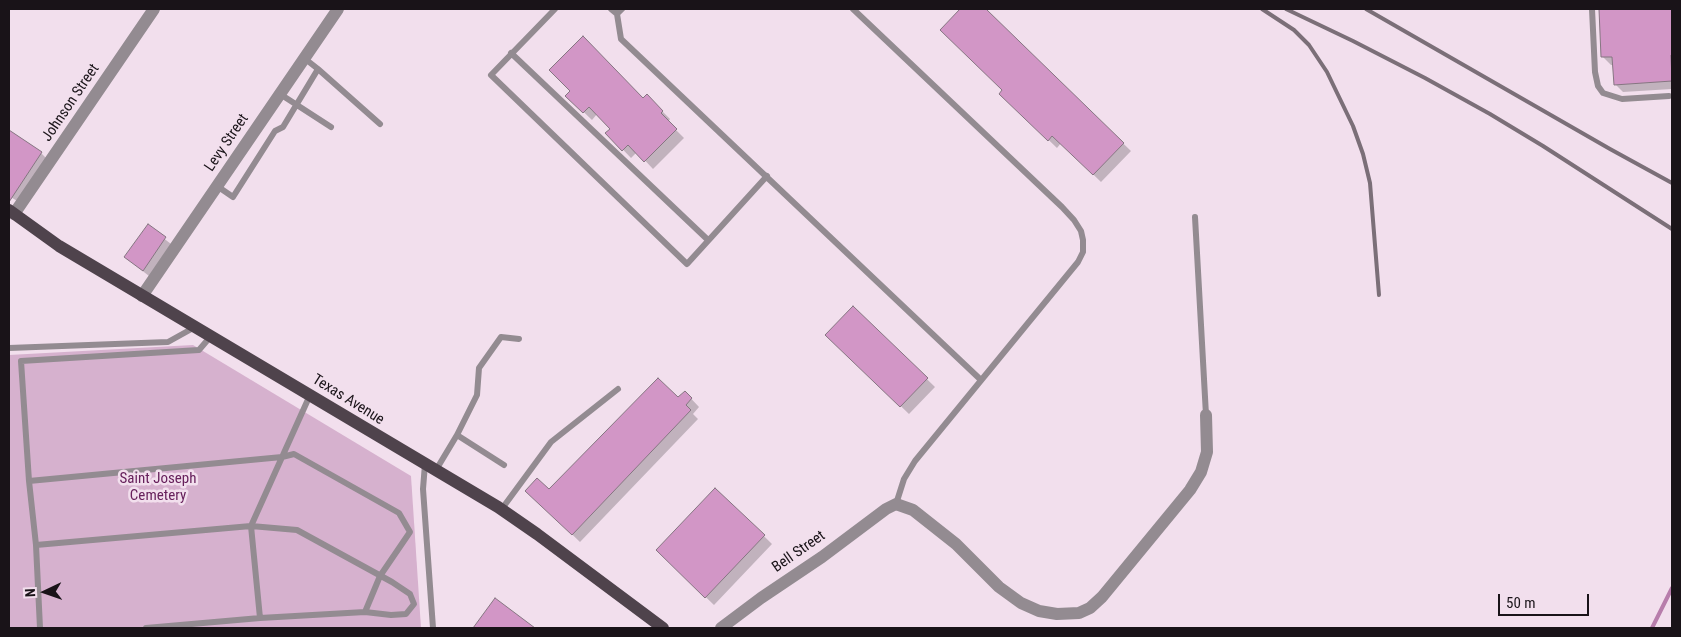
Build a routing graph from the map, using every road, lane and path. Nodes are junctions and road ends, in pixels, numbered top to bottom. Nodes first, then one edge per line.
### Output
1 (154, 9) edge
2 (338, 9) edge
3 (555, 9) edge
4 (611, 9) edge
5 (622, 9) edge
6 (853, 9) edge
7 (1592, 9) edge
8 (617, 14) junction
9 (511, 53) junction
10 (304, 58) junction
11 (318, 69) junction
12 (280, 94) junction
13 (1669, 96) dead end
14 (298, 105) junction
15 (380, 124) dead end
16 (331, 127) dead end
17 (767, 176) junction
18 (218, 186) junction
19 (12, 212) edge
20 (1195, 217) dead end
21 (708, 240) junction
22 (142, 296) junction
23 (195, 327) junction
24 (211, 336) junction
25 (519, 339) dead end
26 (9, 348) edge
27 (981, 380) junction
28 (618, 389) dead end
29 (310, 395) junction
30 (1206, 415) joint
31 (457, 435) junction
32 (282, 457) junction
33 (504, 465) dead end
34 (431, 467) junction
35 (30, 481) junction
36 (896, 504) junction
37 (501, 510) junction
38 (251, 526) junction
39 (36, 545) junction
40 (380, 576) junction
41 (365, 612) junction
42 (260, 618) junction
43 (40, 628) edge
44 (146, 628) edge
45 (433, 628) edge
46 (663, 628) edge
47 (721, 628) edge

1 - 19 street, Johnson Street
2 - 10 street, Levy Street
3 - 9 lane
4 - 8 lane
5 - 8 lane
6 - 27 lane
7 - 13 lane
8 - 17 lane
9 - 21 lane
9 - 21 lane
10 - 11 lane
10 - 12 street, Levy Street
11 - 14 lane
11 - 15 lane
12 - 14 lane
12 - 18 street, Levy Street
14 - 16 lane
14 - 18 lane
17 - 21 lane
17 - 27 lane
18 - 22 street, Levy Street
19 - 22 main road, Texas Avenue
20 - 30 lane
22 - 23 main road, Texas Avenue
23 - 24 main road, Texas Avenue
23 - 26 lane
24 - 29 main road, Texas Avenue
24 - 35 lane
25 - 31 lane
27 - 36 lane
28 - 37 lane
29 - 32 lane
29 - 34 main road, Texas Avenue
30 - 36 street
31 - 33 lane
31 - 34 lane
32 - 35 lane
32 - 38 lane
32 - 40 lane
34 - 37 main road, Texas Avenue
34 - 45 lane
35 - 39 lane
36 - 47 street, Bell Street
37 - 46 main road, Texas Avenue
38 - 39 lane
38 - 40 lane
38 - 42 lane
39 - 43 lane
40 - 41 lane
40 - 41 lane
41 - 42 lane
42 - 44 lane

